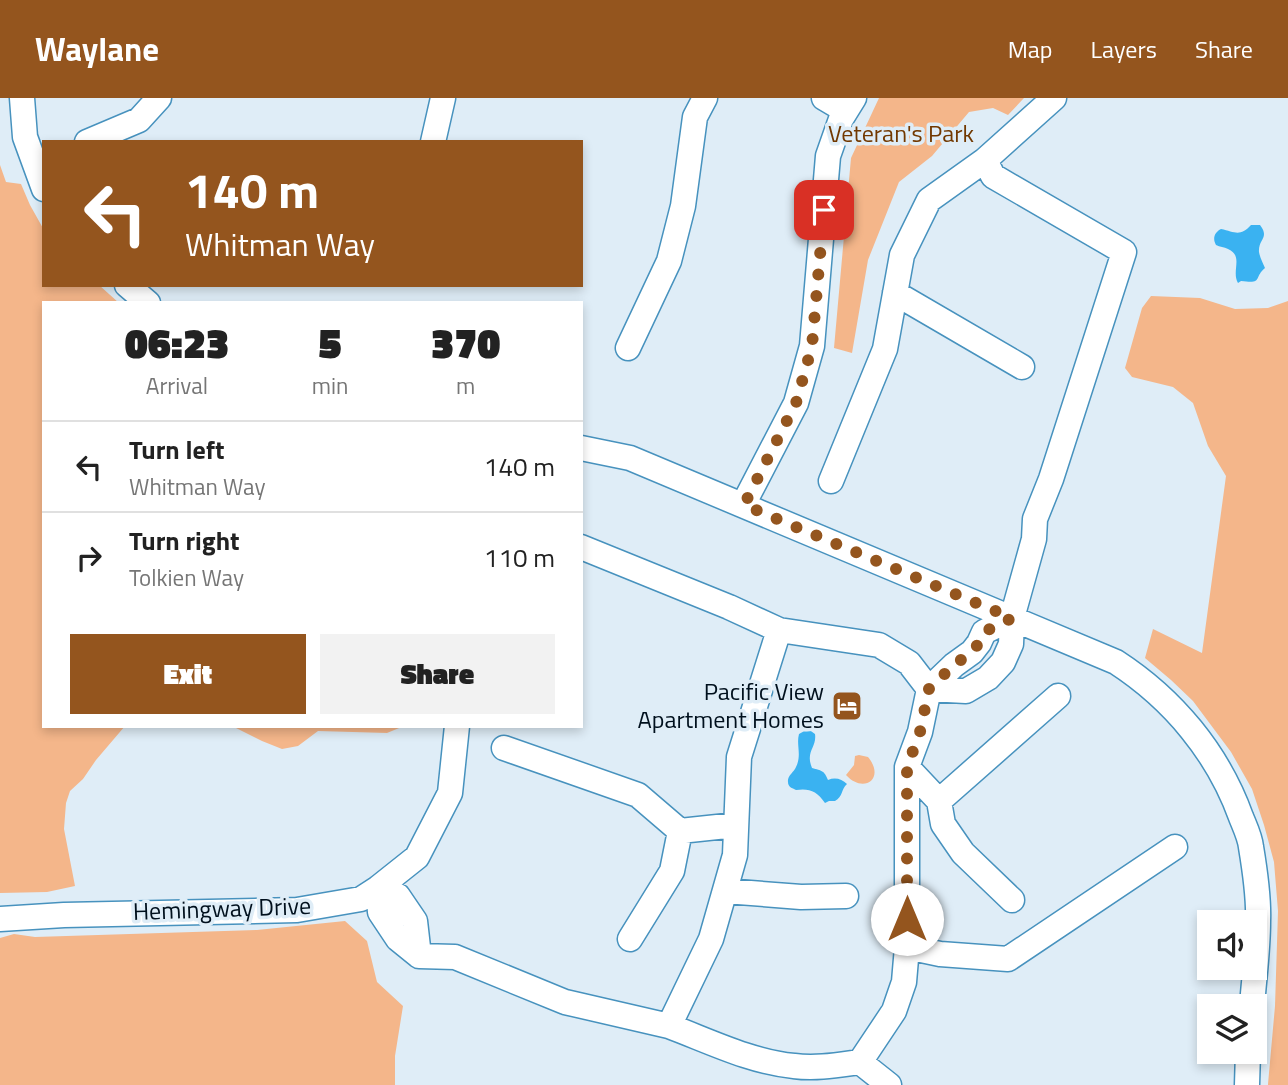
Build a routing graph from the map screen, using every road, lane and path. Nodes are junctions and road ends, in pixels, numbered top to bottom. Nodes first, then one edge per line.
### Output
1 (22, 98) edge
2 (159, 98) edge
3 (443, 98) edge
4 (705, 98) edge
5 (824, 98) edge
6 (1054, 98) edge
7 (850, 104) edge
8 (92, 140) edge
9 (433, 140) edge
10 (985, 160) junction
11 (39, 162) edge
12 (129, 287) edge
13 (895, 293) junction
14 (146, 301) edge
15 (628, 348) dead end
16 (1022, 367) dead end
17 (583, 448) edge
18 (831, 481) dead end
19 (744, 505) junction
20 (583, 548) edge
21 (1012, 618) junction
22 (779, 630) junction
23 (929, 689) junction
24 (1058, 696) dead end
25 (457, 728) edge
26 (503, 748) dead end
27 (907, 767) junction
28 (939, 801) junction
29 (736, 825) junction
30 (680, 831) junction
31 (1175, 847) dead end
32 (377, 888) junction
33 (725, 891) junction
34 (846, 896) dead end
35 (1012, 901) dead end
36 (0, 919) edge
37 (630, 939) dead end
38 (908, 947) junction
39 (1253, 994) edge
40 (669, 1026) junction
41 (860, 1062) junction
42 (1248, 1064) edge
43 (889, 1085) edge
44 (1247, 1085) edge

1 - 11 street
2 - 8 street
3 - 9 street
4 - 15 street
5 - 7 street
6 - 10 street
7 - 19 street
10 - 13 street
10 - 21 street
12 - 14 street
13 - 16 street
13 - 18 street
17 - 19 street
19 - 21 street
20 - 22 street
21 - 23 street
21 - 39 street
22 - 23 street
22 - 29 street
23 - 27 street
24 - 28 street
25 - 32 street, Hemingway Drive
26 - 30 street
27 - 28 street
27 - 38 street
28 - 35 street
29 - 30 street
29 - 33 street
30 - 37 street
31 - 38 street
32 - 36 street, Hemingway Drive
32 - 40 street
33 - 34 street
33 - 40 street
38 - 41 street
40 - 41 street
41 - 43 street
42 - 44 street

